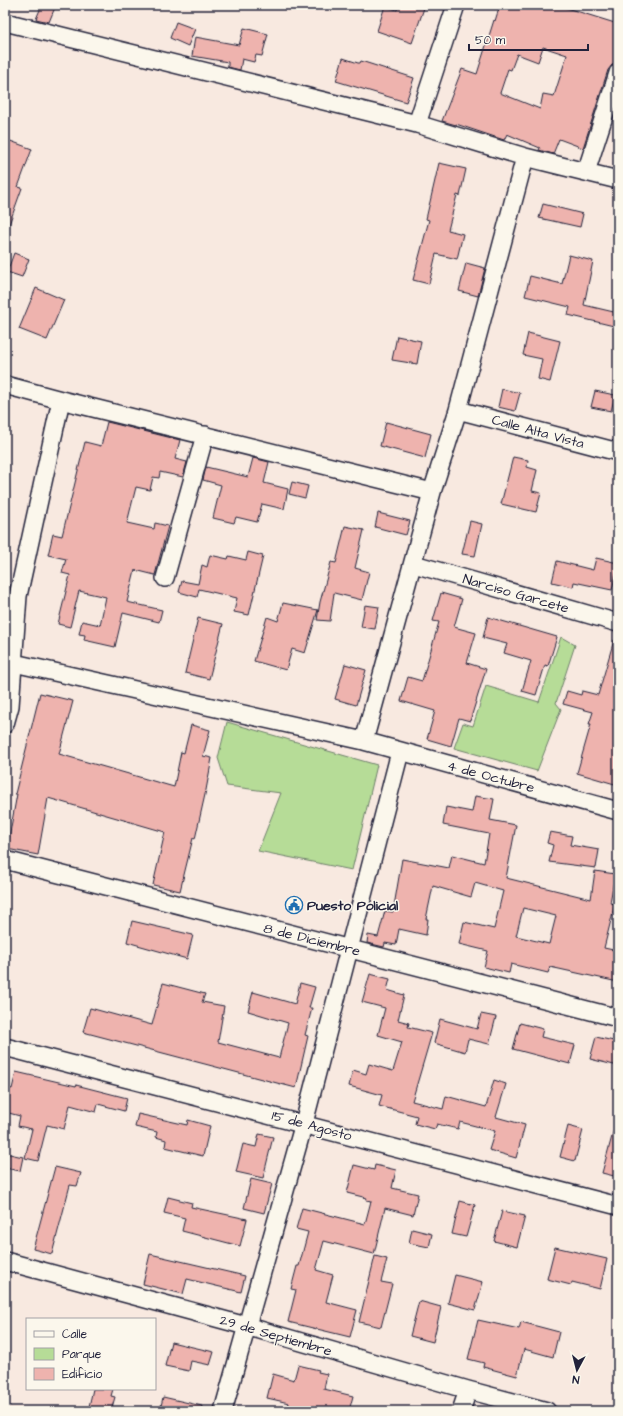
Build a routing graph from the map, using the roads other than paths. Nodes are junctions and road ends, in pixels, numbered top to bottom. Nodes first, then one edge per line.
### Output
1 (456, 5) edge
2 (5, 22) edge
3 (618, 73) edge
4 (417, 124) junction
5 (525, 157) junction
6 (586, 172) junction
7 (618, 180) edge
8 (5, 384) edge
9 (61, 400) junction
10 (458, 410) junction
11 (205, 435) junction
12 (618, 452) edge
13 (432, 492) junction
14 (414, 564) junction
15 (164, 578) dead end
16 (618, 623) edge
17 (9, 662) edge
18 (5, 724) edge
19 (364, 741) junction
20 (400, 752) junction
21 (618, 811) edge
22 (5, 860) edge
23 (350, 949) junction
24 (618, 1018) edge
25 (5, 1047) edge
26 (304, 1123) junction
27 (618, 1206) edge
28 (5, 1260) edge
29 (246, 1326) junction
30 (468, 1390) junction
31 (223, 1411) edge
32 (462, 1411) edge
33 (547, 1411) edge

1 - 4 street
2 - 4 street
3 - 6 street
4 - 5 street
5 - 6 street
5 - 10 street
6 - 7 street
8 - 9 street
9 - 11 street
9 - 17 street
10 - 12 street, Calle Alta Vista
10 - 13 street
11 - 13 street
11 - 15 street
13 - 14 street
14 - 16 street, Narciso Garcete
14 - 19 street
17 - 18 street
17 - 19 street, 4 de Octubre
19 - 20 street, 4 de Octubre
20 - 21 street, 4 de Octubre
20 - 23 street
22 - 23 street, 8 de Diciembre
23 - 24 street, 8 de Diciembre
23 - 26 street
25 - 26 street, 15 de Agosto
26 - 27 street, 15 de Agosto
26 - 29 street
28 - 29 street, 29 de Septiembre
29 - 30 street, 29 de Septiembre
29 - 31 street
30 - 32 street
30 - 33 street, 29 de Septiembre

